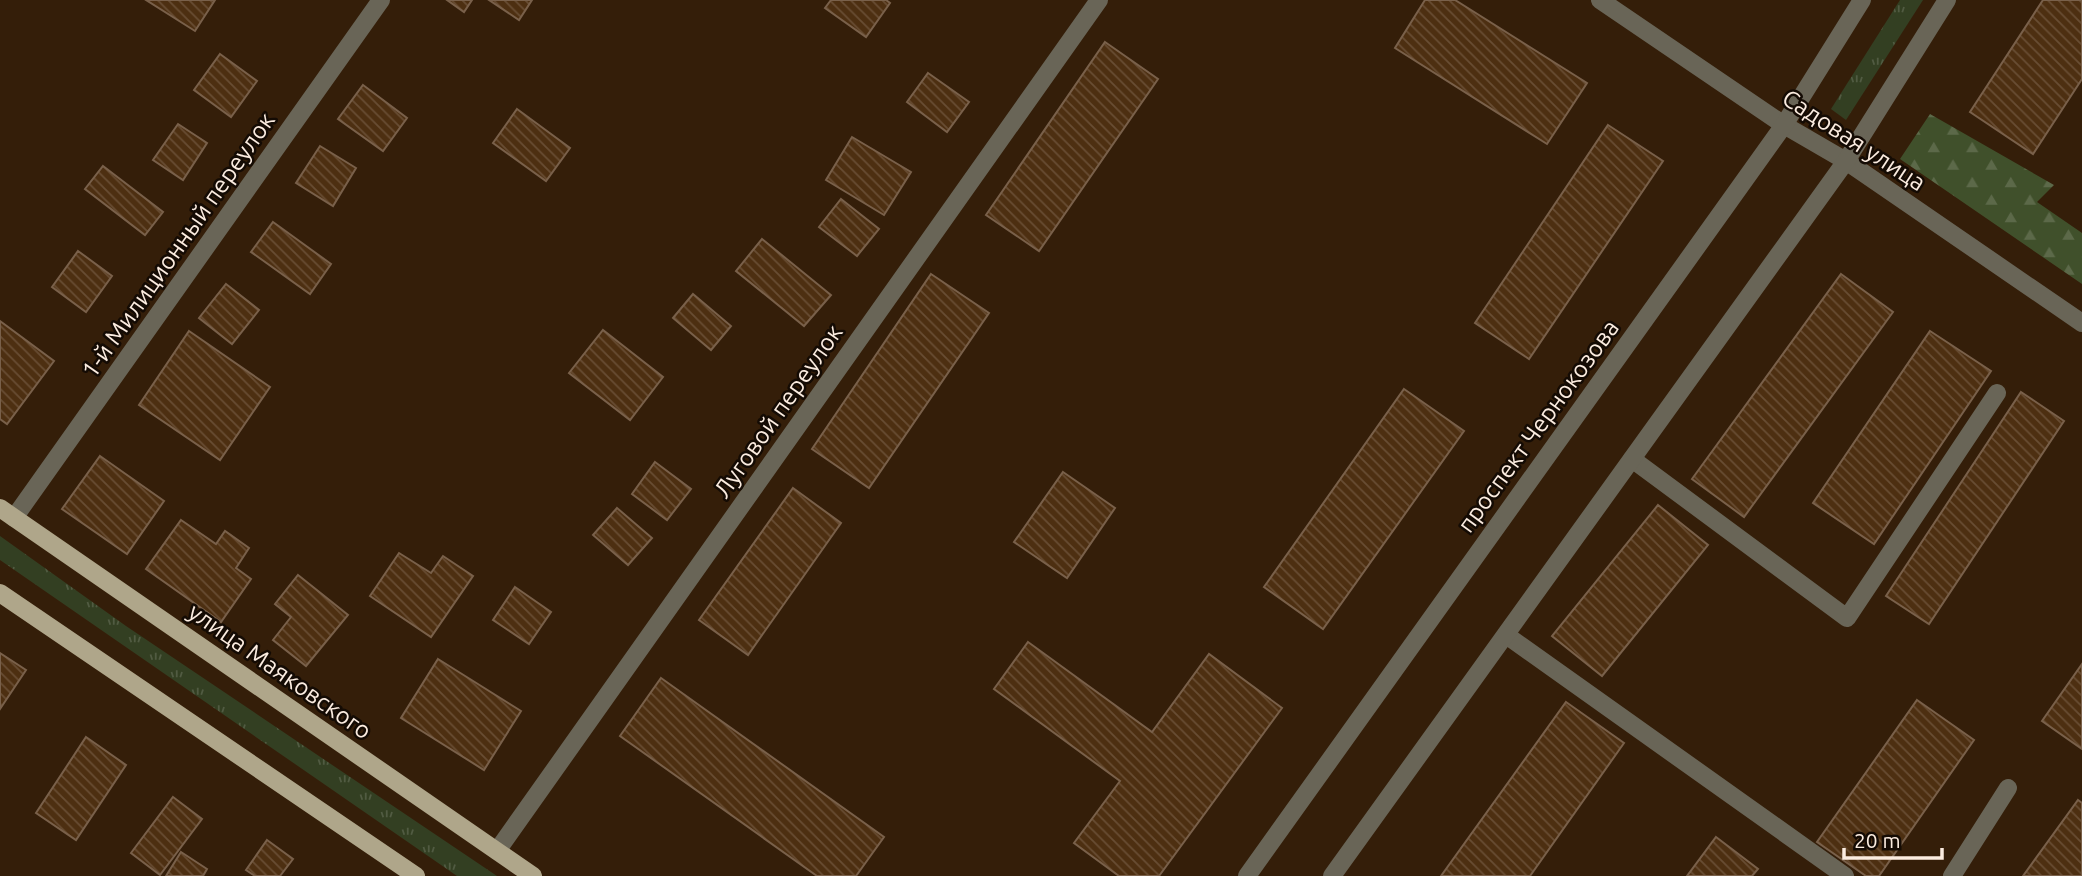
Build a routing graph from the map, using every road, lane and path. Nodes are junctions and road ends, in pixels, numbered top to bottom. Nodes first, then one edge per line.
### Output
1 (381, 0) edge
2 (1099, 0) edge
3 (1600, 0) edge
4 (1862, 0) edge
5 (1947, 0) edge
6 (1784, 125) junction
7 (1846, 161) junction
8 (2082, 323) edge
9 (1997, 393) dead end
10 (1632, 459) junction
11 (7, 513) edge
12 (0, 593) edge
13 (1506, 635) junction
14 (2008, 788) dead end
15 (497, 850) junction
16 (416, 876) edge
17 (533, 876) edge
18 (1247, 876) edge
19 (1332, 876) edge
20 (1845, 876) edge
21 (1952, 876) edge

1 - 11 street, 1-й Милиционный переулок
2 - 15 street, Луговой переулок
3 - 6 street, Садовая улица
4 - 6 street, проспект Чернокозова
5 - 7 street
6 - 7 street, Садовая улица
6 - 18 street, проспект Чернокозова
7 - 8 street, Садовая улица
7 - 10 street
9 - 10 street
10 - 13 street
11 - 15 main road, улица Маяковского
12 - 16 main road
13 - 19 street
13 - 20 street
14 - 21 street
15 - 17 main road, улица Маяковского

